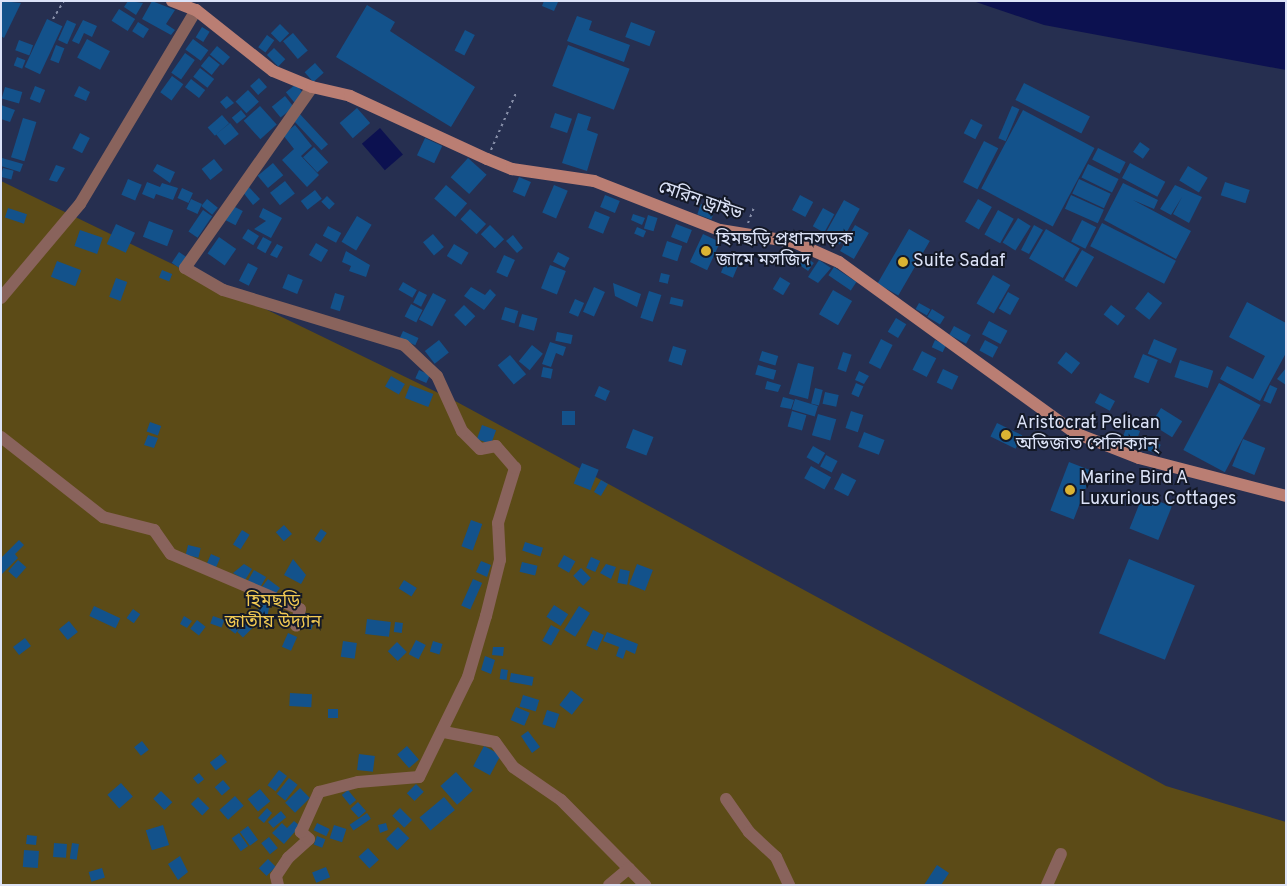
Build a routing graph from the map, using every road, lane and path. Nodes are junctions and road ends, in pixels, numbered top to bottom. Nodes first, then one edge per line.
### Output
1 (64, 1) edge
2 (172, 1) edge
3 (196, 10) junction
4 (53, 20) dead end
5 (312, 87) junction
6 (516, 94) dead end
7 (487, 159) junction
8 (754, 207) dead end
9 (744, 235) junction
10 (1, 298) edge
11 (1, 437) edge
12 (1286, 496) edge
13 (296, 626) dead end
14 (444, 732) junction
15 (726, 799) dead end
16 (1061, 854) dead end
17 (629, 868) junction
18 (278, 885) edge
19 (609, 885) edge
20 (645, 885) edge
21 (789, 885) edge
22 (1047, 885) edge

1 - 4 path
2 - 3 main road, মেরিন ড্রাইভ
3 - 5 main road, মেরিন ড্রাইভ
3 - 10 street
5 - 7 main road, মেরিন ড্রাইভ
5 - 14 street
6 - 7 path
7 - 9 main road, মেরিন ড্রাইভ
8 - 9 path
9 - 12 main road, মেরিন ড্রাইভ
11 - 13 street
14 - 17 street
14 - 18 street
15 - 21 street
16 - 22 street
17 - 19 street
17 - 20 street

